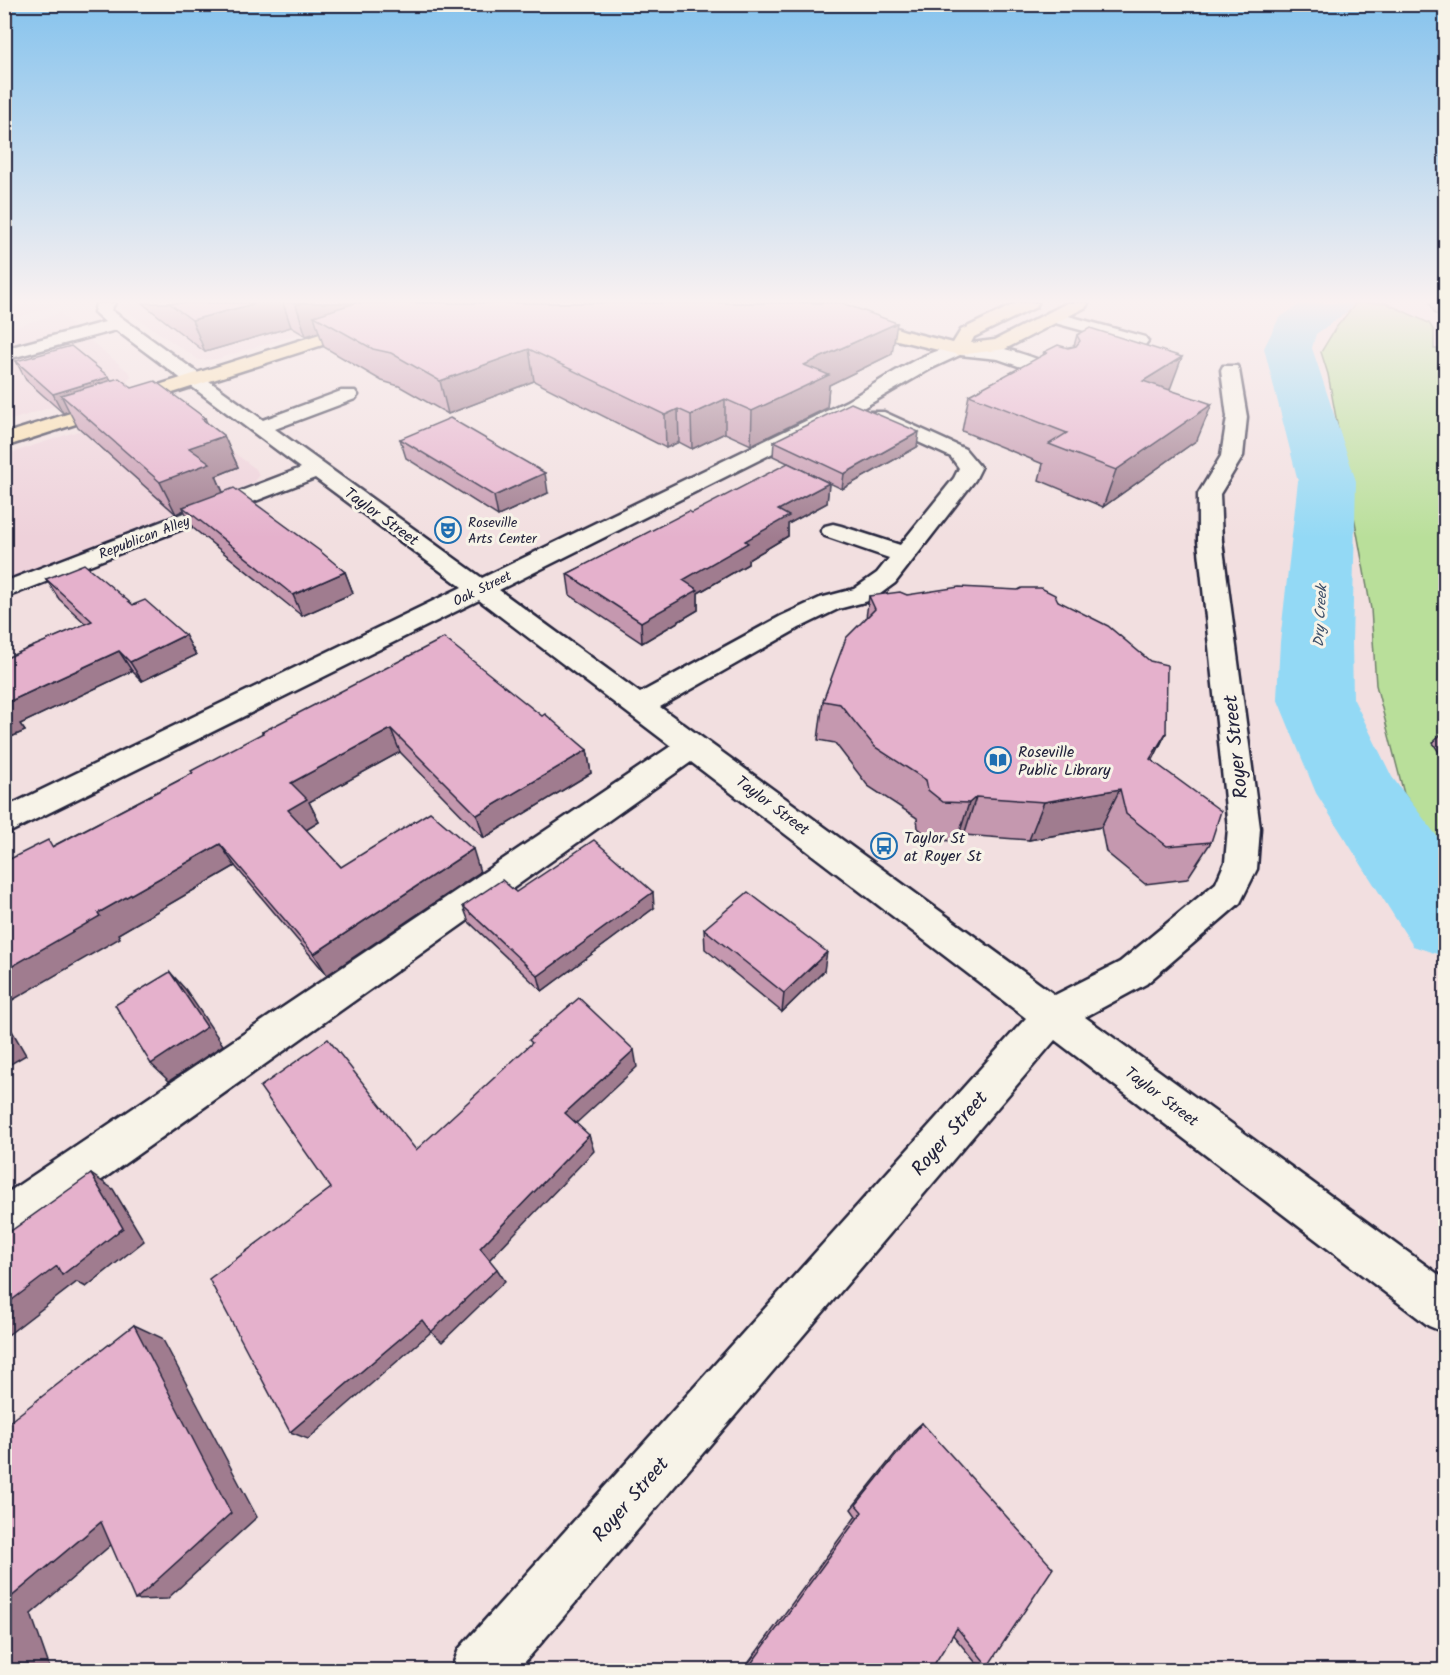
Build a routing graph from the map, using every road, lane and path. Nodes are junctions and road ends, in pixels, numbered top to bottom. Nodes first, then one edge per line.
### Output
1 (191, 381) edge
2 (197, 381) edge
3 (895, 381) edge
4 (1232, 381) edge
5 (348, 395) dead end
6 (854, 405) junction
7 (259, 428) junction
8 (4, 441) edge
9 (317, 470) junction
10 (833, 531) dead end
11 (906, 555) junction
12 (481, 589) junction
13 (4, 591) edge
14 (639, 706) junction
15 (693, 746) junction
16 (4, 823) edge
17 (1053, 1015) junction
18 (4, 1222) edge
19 (1446, 1309) edge
20 (480, 1671) edge

1 - 8 main road
2 - 7 street, Taylor Street
3 - 6 street, Oak Street
4 - 17 street, Royer Street
5 - 7 street
6 - 11 street
6 - 12 street, Oak Street
7 - 9 street, Taylor Street
9 - 12 street, Taylor Street
9 - 13 street, Republican Alley
10 - 11 street
11 - 14 street
12 - 14 street, Taylor Street
12 - 16 street, Oak Street
14 - 15 street, Taylor Street
15 - 17 street, Taylor Street
15 - 18 street
17 - 19 street, Taylor Street
17 - 20 street, Royer Street

